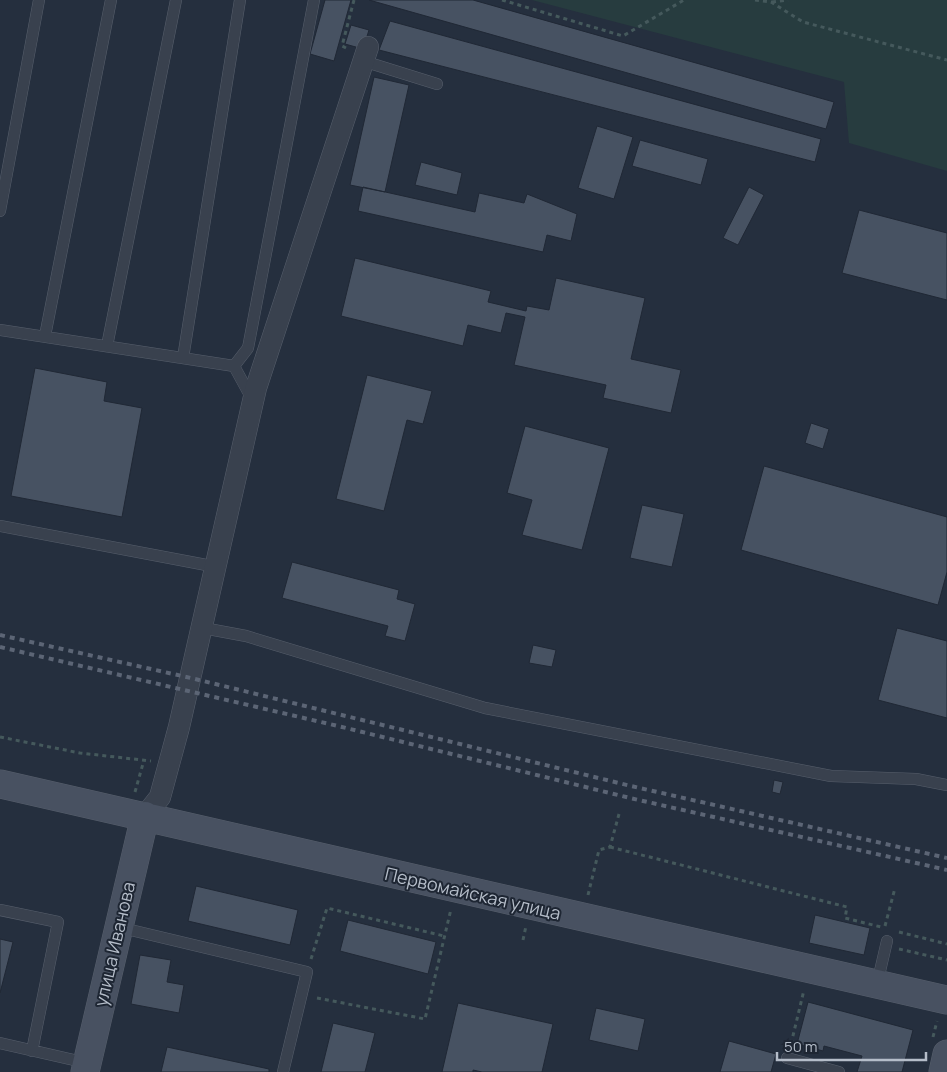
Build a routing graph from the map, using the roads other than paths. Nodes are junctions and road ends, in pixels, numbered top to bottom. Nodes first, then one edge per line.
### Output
1 (39, 0) edge
2 (112, 0) edge
3 (176, 0) edge
4 (240, 0) edge
5 (314, 0) edge
6 (366, 54) joint
7 (436, 84) dead end
8 (0, 211) edge
9 (0, 330) edge
10 (45, 336) junction
11 (107, 346) junction
12 (183, 358) junction
13 (234, 366) junction
14 (253, 400) junction
15 (0, 526) edge
16 (217, 567) junction
17 (203, 628) junction
18 (0, 784) edge
19 (947, 785) edge
20 (139, 808) junction
21 (0, 910) edge
22 (118, 927) junction
23 (887, 943) road end
24 (877, 984) junction
25 (947, 1000) edge
26 (0, 1043) edge
27 (32, 1051) junction
28 (947, 1054) edge
29 (787, 1058) road end
30 (86, 1067) edge
31 (283, 1072) edge
32 (839, 1072) edge
33 (943, 1072) edge

1 - 8 lane
2 - 10 lane
3 - 11 lane
4 - 12 lane
5 - 13 lane
6 - 7 lane
6 - 14 street
9 - 10 lane
10 - 11 lane
11 - 12 lane
12 - 13 lane
13 - 14 lane
14 - 16 street
15 - 16 lane
16 - 17 street
17 - 19 lane
17 - 20 street
18 - 20 street, Первомайская улица
20 - 22 street, улица Иванова
20 - 24 street, Первомайская улица
21 - 27 lane
22 - 30 street, улица Иванова
22 - 31 lane
23 - 24 lane
24 - 25 street, Первомайская улица
26 - 27 lane
27 - 30 lane
28 - 33 street
29 - 32 lane

